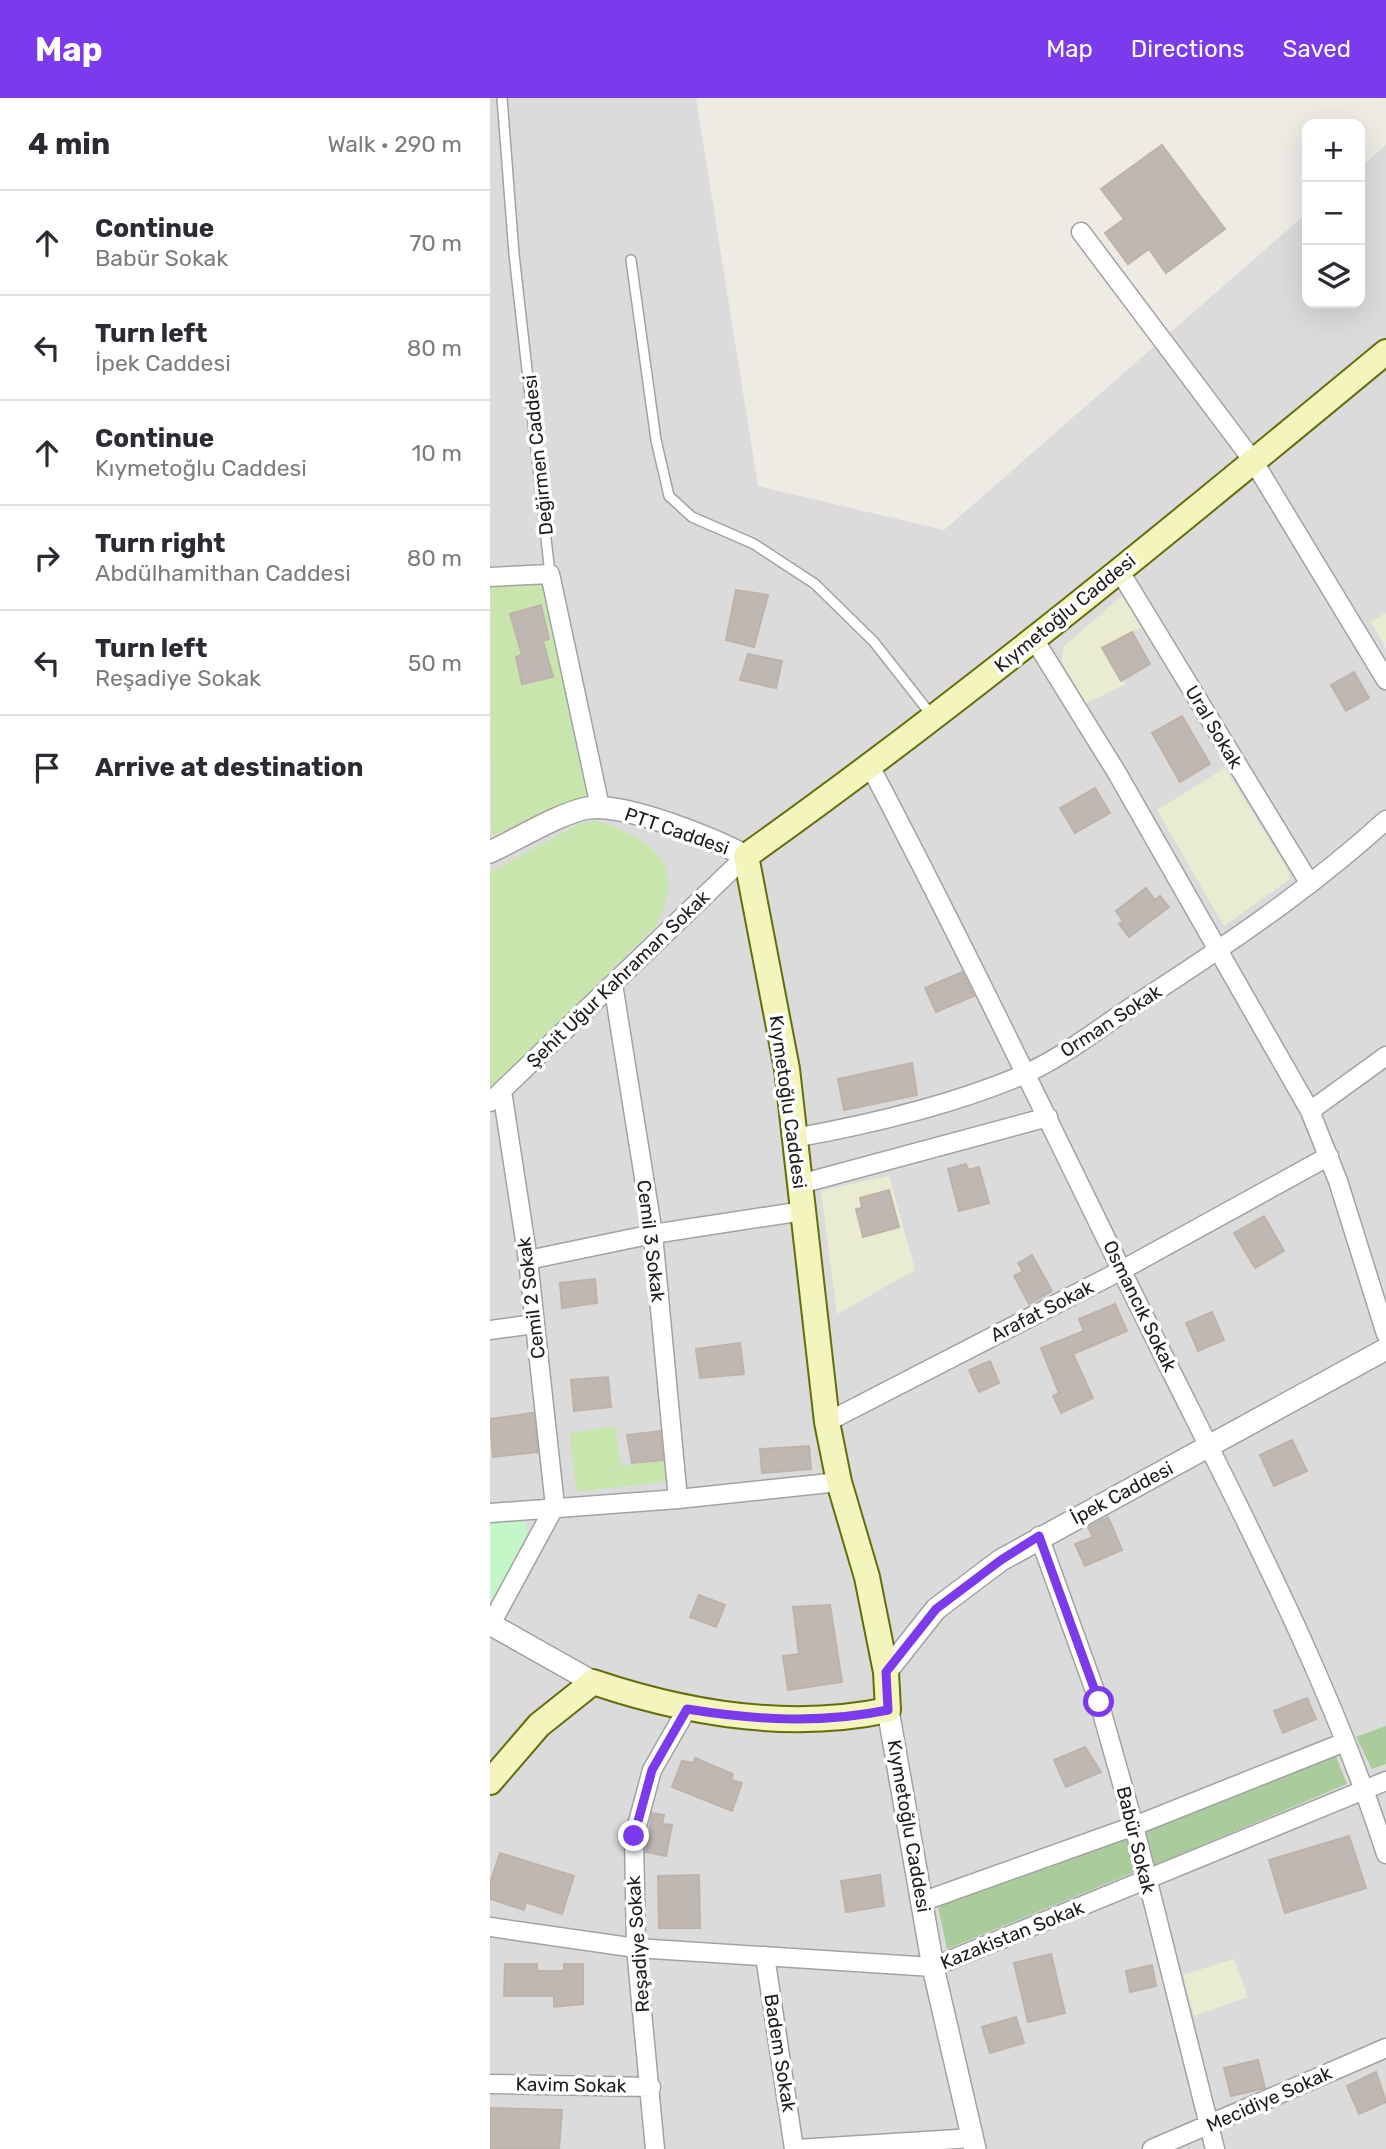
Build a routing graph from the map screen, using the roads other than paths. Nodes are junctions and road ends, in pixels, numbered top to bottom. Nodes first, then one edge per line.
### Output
1 (502, 98) edge
2 (1082, 232) dead end
3 (631, 260) dead end
4 (1386, 352) edge
5 (1254, 461) junction
6 (1119, 570) junction
7 (550, 574) junction
8 (490, 577) edge
9 (1034, 639) junction
10 (1386, 680) edge
11 (934, 718) junction
12 (871, 768) junction
13 (600, 807) junction
14 (1386, 820) edge
15 (490, 852) edge
16 (746, 856) junction
17 (1310, 884) junction
18 (1219, 950) junction
19 (613, 984) junction
20 (1386, 1056) edge
21 (1028, 1073) junction
22 (496, 1097) edge
23 (1310, 1111) junction
24 (1048, 1117) junction
25 (794, 1138) junction
26 (1329, 1156) junction
27 (800, 1184) junction
28 (803, 1211) junction
29 (653, 1234) junction
30 (528, 1260) junction
31 (1122, 1270) junction
32 (534, 1324) junction
33 (490, 1330) edge
34 (1386, 1334) edge
35 (1386, 1349) edge
36 (827, 1422) junction
37 (1210, 1447) junction
38 (839, 1482) junction
39 (678, 1499) junction
40 (555, 1506) junction
41 (490, 1513) edge
42 (1039, 1536) junction
43 (490, 1624) edge
44 (886, 1672) junction
45 (593, 1682) junction
46 (687, 1709) junction
47 (888, 1710) junction
48 (1345, 1742) junction
49 (1386, 1781) edge
50 (490, 1782) edge
51 (1365, 1790) junction
52 (1134, 1826) junction
53 (1386, 1854) edge
54 (1146, 1879) junction
55 (924, 1901) junction
56 (490, 1927) edge
57 (636, 1948) junction
58 (765, 1956) junction
59 (933, 1967) junction
60 (1386, 2048) edge
61 (490, 2084) edge
62 (651, 2087) junction
63 (1208, 2127) junction
64 (974, 2144) edge
65 (655, 2149) edge
66 (796, 2149) edge
67 (1152, 2149) edge
68 (1215, 2149) edge

1 - 7 lane, Değirmen Caddesi
2 - 5 street
3 - 11 lane
4 - 5 main road, Kıymetoğlu Caddesi
5 - 6 main road, Kıymetoğlu Caddesi
5 - 10 street
6 - 9 main road, Kıymetoğlu Caddesi
6 - 17 street, Ural Sokak
7 - 8 street
7 - 13 street, Değirmen Caddesi
9 - 11 main road, Kıymetoğlu Caddesi
9 - 18 street
11 - 12 main road, Kıymetoğlu Caddesi
12 - 16 main road, Kıymetoğlu Caddesi
12 - 21 street, Osmancık Sokak
13 - 15 street, PTT Caddesi
13 - 16 street, PTT Caddesi
14 - 17 street, Orman Sokak
16 - 19 street, Şehit Uğur Kahraman Sokak
16 - 25 main road, Kıymetoğlu Caddesi
17 - 18 street, Orman Sokak
18 - 21 street, Orman Sokak
18 - 23 street
19 - 22 street, Şehit Uğur Kahraman Sokak
19 - 29 street, Cemil 3 Sokak
20 - 23 street
21 - 24 street, Osmancık Sokak
21 - 25 street, Orman Sokak
22 - 30 street, Cemil 2 Sokak
23 - 26 street
24 - 27 street
24 - 31 street, Osmancık Sokak
25 - 27 main road, Kıymetoğlu Caddesi
26 - 31 street, Arafat Sokak
26 - 34 street
27 - 28 main road, Kıymetoğlu Caddesi
28 - 29 street
28 - 36 main road, Kıymetoğlu Caddesi
29 - 30 street
29 - 39 street, Cemil 3 Sokak
30 - 32 street, Cemil 2 Sokak
31 - 36 street, Arafat Sokak
31 - 37 street, Osmancık Sokak
32 - 33 street
32 - 40 street, Cemil 2 Sokak
35 - 37 street, İpek Caddesi
36 - 38 main road, Kıymetoğlu Caddesi
37 - 42 street, İpek Caddesi
37 - 48 street, Osmancık Sokak
38 - 39 street
38 - 44 main road, Kıymetoğlu Caddesi
39 - 40 street
40 - 41 street
40 - 43 street
42 - 44 street, İpek Caddesi
42 - 52 street, Babür Sokak
43 - 45 street
44 - 47 main road, Kıymetoğlu Caddesi
45 - 46 main road
45 - 50 main road
46 - 47 main road
46 - 57 street, Reşadiye Sokak
47 - 55 street, Kıymetoğlu Caddesi
48 - 51 street, Osmancık Sokak
48 - 52 street
49 - 51 street, Kazakistan Sokak
51 - 53 street, Osmancık Sokak
51 - 54 street, Kazakistan Sokak
52 - 54 street, Babür Sokak
52 - 55 street
54 - 59 street, Kazakistan Sokak
54 - 63 street, Babür Sokak
55 - 59 street, Kıymetoğlu Caddesi
56 - 57 street, Kazakistan Sokak
57 - 58 street, Kazakistan Sokak
57 - 62 street, Reşadiye Sokak
58 - 59 street, Kazakistan Sokak
58 - 66 street, Badem Sokak
59 - 64 street, Kıymetoğlu Caddesi
60 - 63 street, Mecidiye Sokak
61 - 62 street, Kavim Sokak
62 - 65 street, Reşadiye Sokak
63 - 67 street, Mecidiye Sokak
63 - 68 street, Babür Sokak
64 - 66 street

